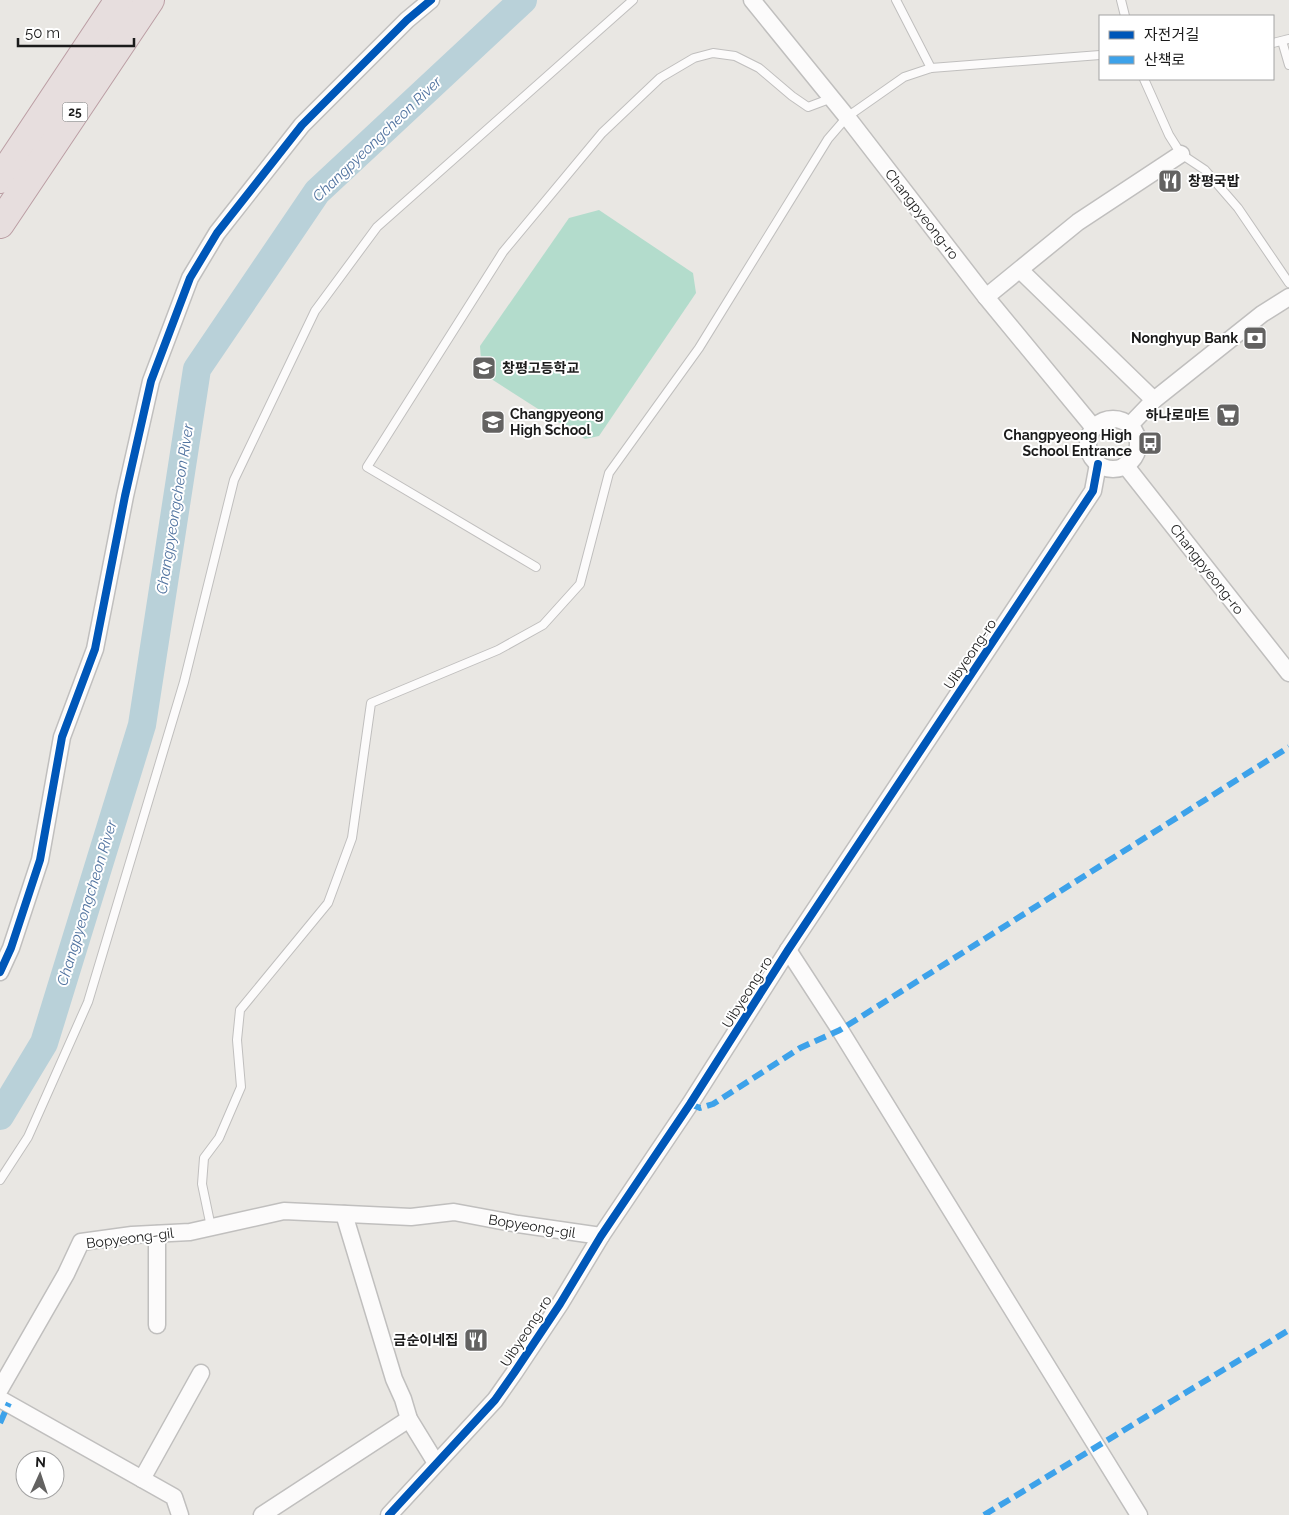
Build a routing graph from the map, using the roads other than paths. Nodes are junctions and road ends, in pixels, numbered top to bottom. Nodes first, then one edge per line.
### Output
1 (119, 0) edge
2 (150, 0) edge
3 (431, 0) edge
4 (632, 0) edge
5 (752, 0) edge
6 (896, 0) edge
7 (1121, 0) edge
8 (1125, 15) edge
9 (1285, 40) edge
10 (1099, 55) edge
11 (1289, 65) edge
12 (931, 68) junction
13 (1144, 80) edge
14 (832, 98) junction
15 (847, 117) junction
16 (1181, 154) junction
17 (0, 179) edge
18 (0, 224) edge
19 (1020, 270) junction
20 (1289, 283) edge
21 (986, 297) junction
22 (1289, 298) edge
23 (1154, 400) junction
24 (1130, 425) junction
25 (1094, 428) junction
26 (1098, 464) junction
27 (1125, 465) junction
28 (536, 567) dead end
29 (1289, 674) edge
30 (788, 950) junction
31 (0, 972) edge
32 (0, 1180) edge
33 (344, 1214) junction
34 (211, 1227) junction
35 (157, 1234) junction
36 (601, 1236) junction
37 (157, 1326) dead end
38 (201, 1373) dead end
39 (0, 1389) edge
40 (0, 1399) edge
41 (409, 1419) junction
42 (436, 1463) junction
43 (142, 1479) junction
44 (180, 1515) edge
45 (262, 1515) edge
46 (388, 1515) edge
47 (1139, 1515) edge

1 - 17 highway, 25
2 - 18 highway, 25
3 - 31 street
4 - 32 lane
5 - 14 street, Changpyeong-ro
6 - 12 lane
7 - 8 lane
9 - 11 lane
10 - 12 lane
12 - 15 lane
13 - 16 lane
14 - 15 street, Changpyeong-ro
14 - 28 lane
15 - 21 street, Changpyeong-ro
15 - 34 lane
16 - 19 street
16 - 20 lane
19 - 21 street
19 - 23 street
21 - 25 street, Changpyeong-ro
22 - 23 street
23 - 24 street
24 - 25 street
24 - 27 street
25 - 26 street
26 - 27 street
26 - 30 street, Uibyeong-ro
27 - 29 street, Changpyeong-ro
30 - 36 street, Uibyeong-ro
30 - 47 street
33 - 34 street, Bopyeong-gil
33 - 36 street, Bopyeong-gil
33 - 41 street
34 - 35 street, Bopyeong-gil
35 - 37 street
35 - 39 street, Bopyeong-gil
36 - 42 street, Uibyeong-ro
38 - 43 street
40 - 43 street
41 - 42 street
41 - 45 street
42 - 46 street, Uibyeong-ro
43 - 44 street

